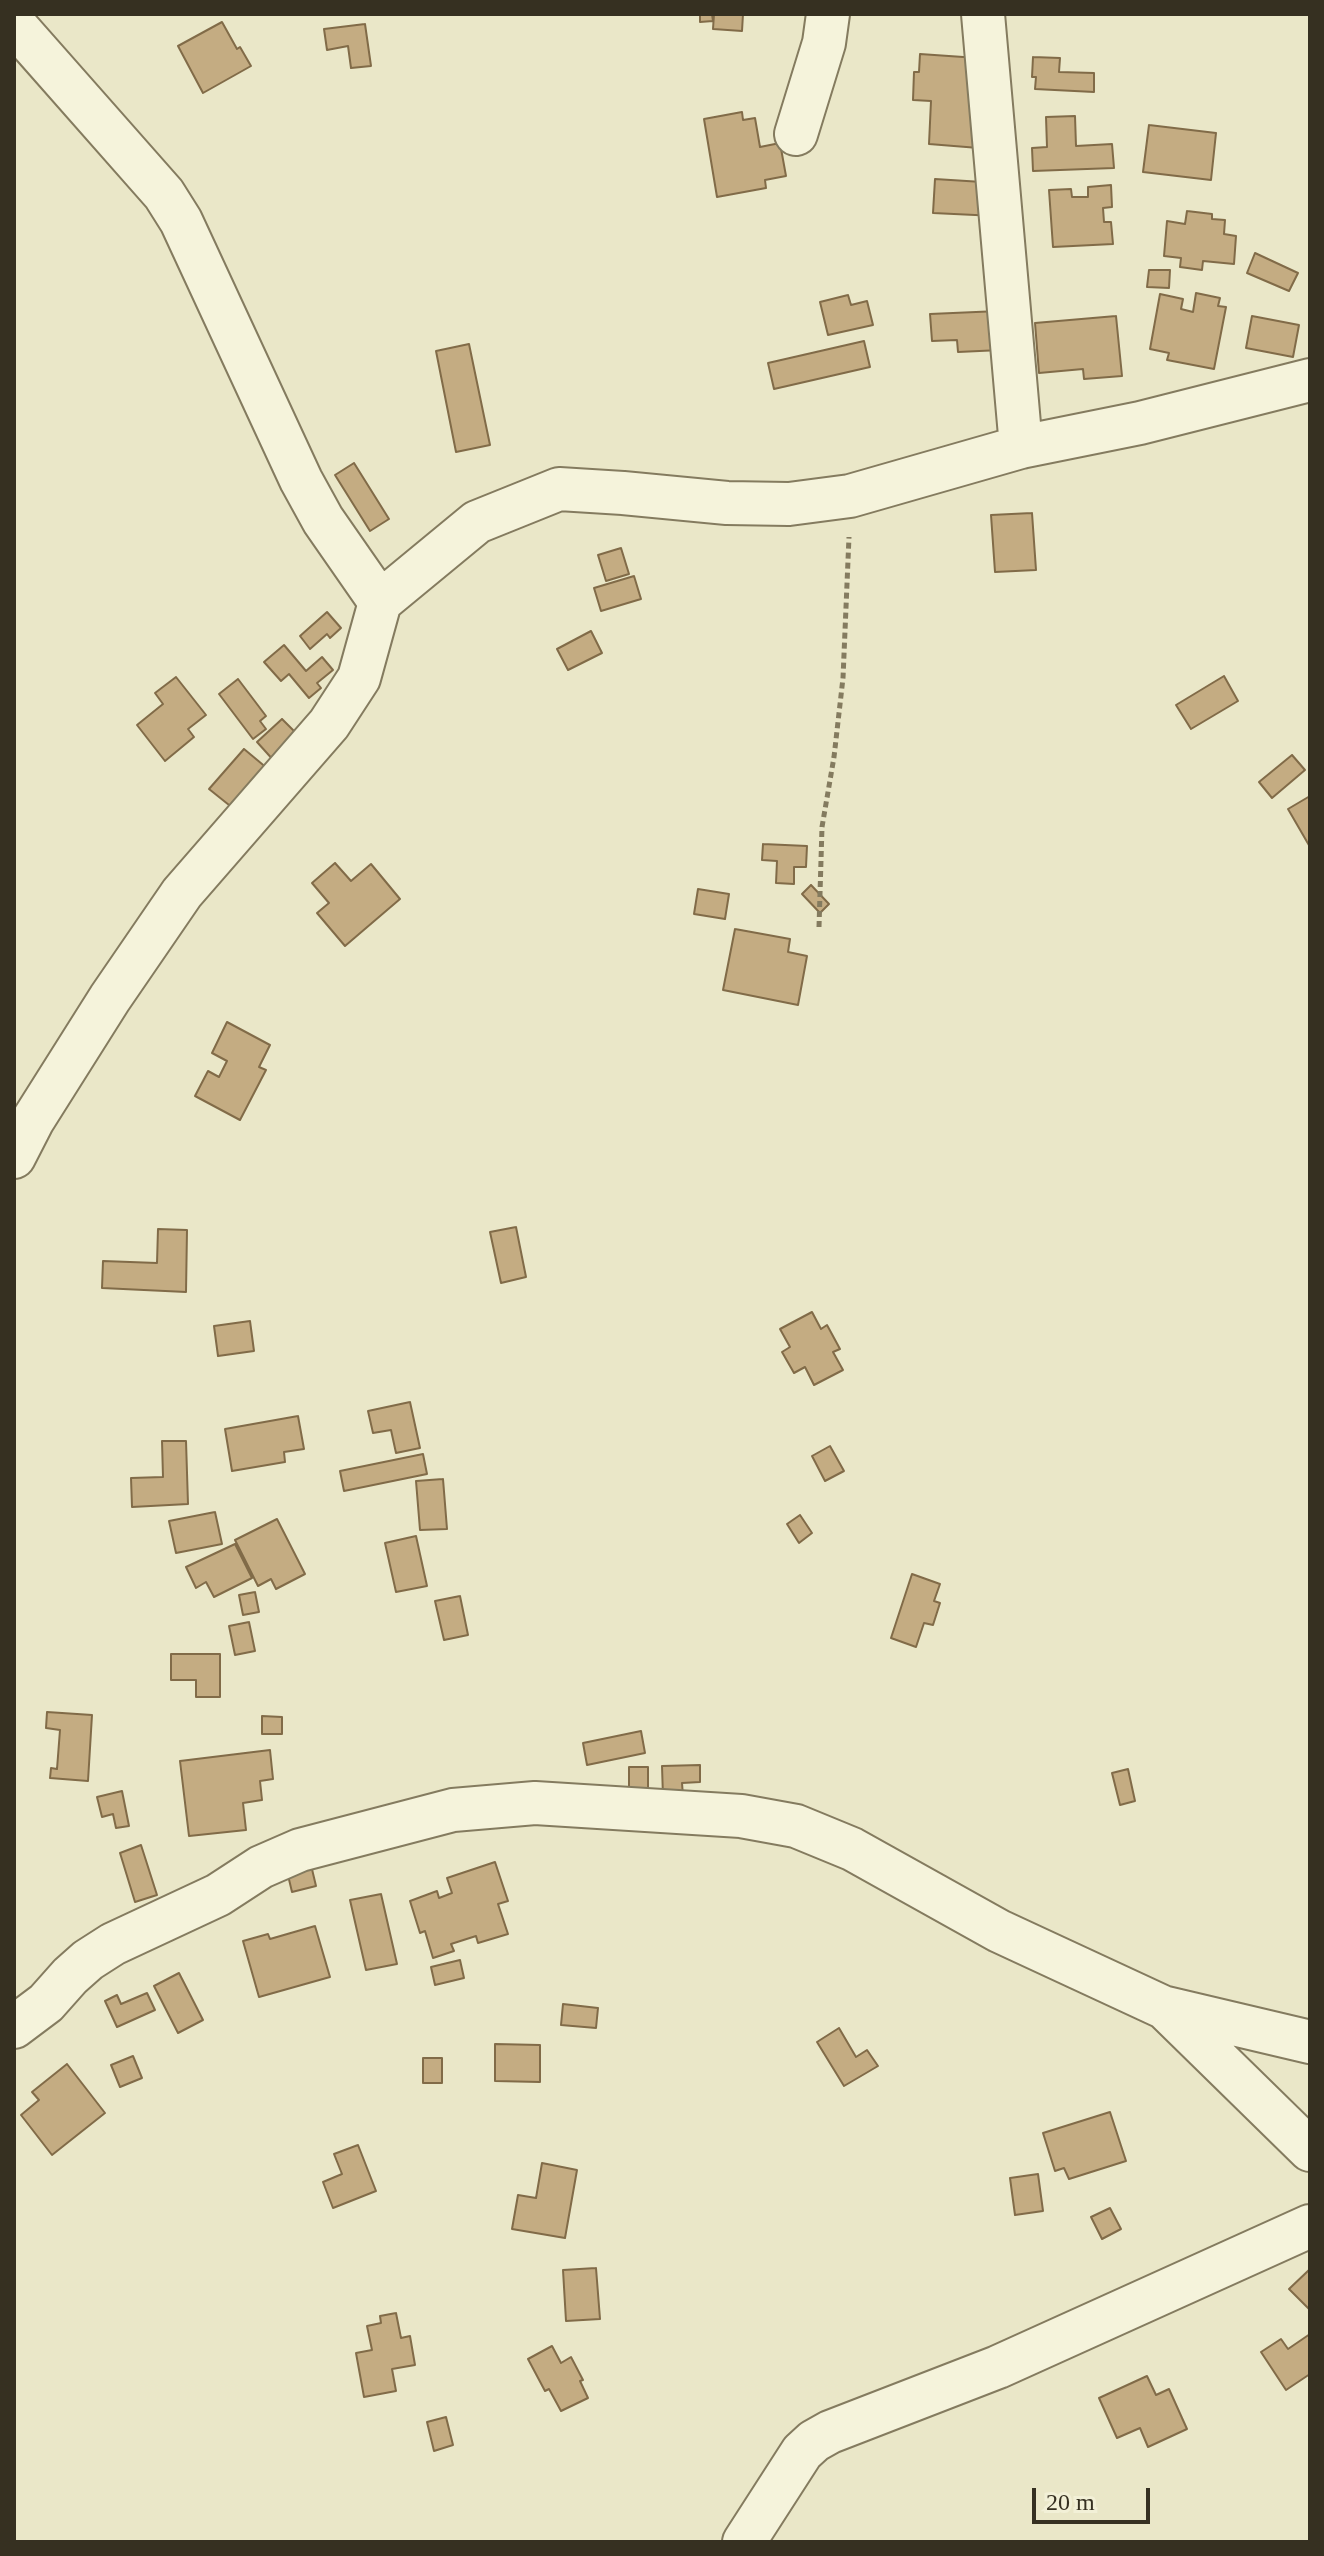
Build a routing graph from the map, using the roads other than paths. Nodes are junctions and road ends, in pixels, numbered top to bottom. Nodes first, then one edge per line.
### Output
1 (828, 14) edge
2 (983, 14) edge
3 (14, 24) edge
4 (796, 134) dead end
5 (1310, 380) edge
6 (1021, 447) junction
7 (380, 602) junction
8 (14, 1157) edge
9 (1165, 2008) junction
10 (14, 2027) edge
11 (1310, 2042) edge
12 (1310, 2150) edge
13 (1310, 2226) edge
14 (744, 2542) edge

1 - 4 street
2 - 6 street
3 - 7 street
5 - 6 street
6 - 7 street
7 - 8 street
9 - 10 street
9 - 11 street
9 - 12 street
13 - 14 street

